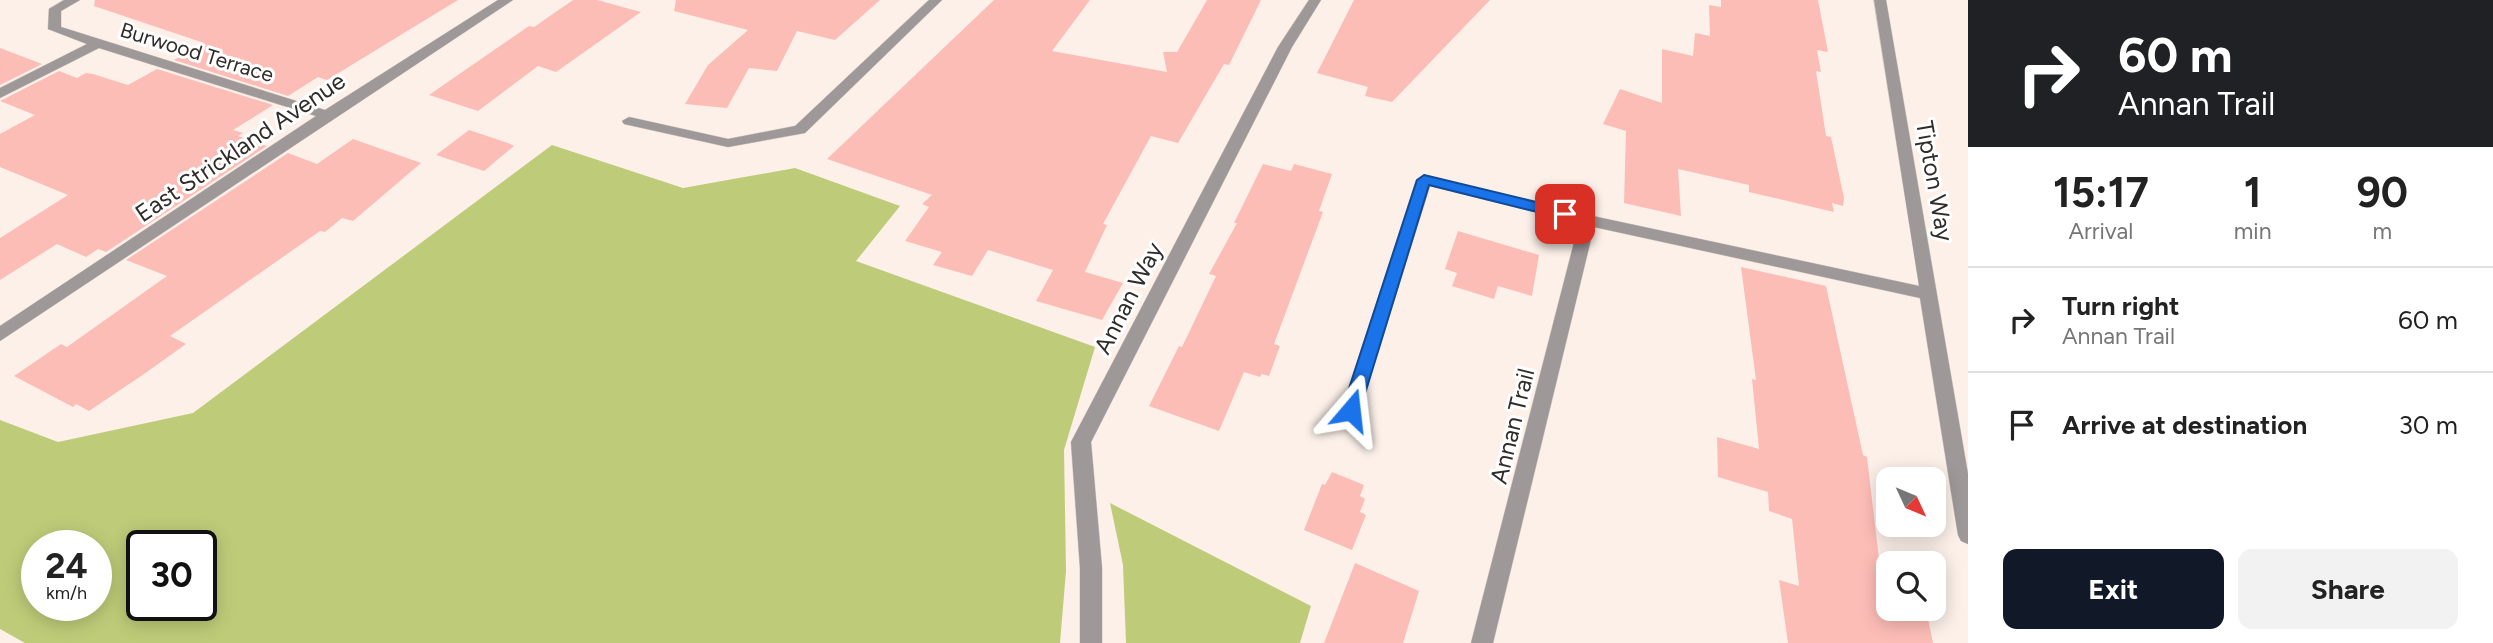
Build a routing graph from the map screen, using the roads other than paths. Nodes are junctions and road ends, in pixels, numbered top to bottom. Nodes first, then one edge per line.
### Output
1 (74, 0) edge
2 (507, 0) edge
3 (936, 0) edge
4 (1315, 0) edge
5 (1880, 0) edge
6 (98, 43) junction
7 (0, 94) edge
8 (327, 115) junction
9 (629, 121) dead end
10 (1588, 220) junction
11 (1930, 294) junction
12 (0, 335) edge
13 (1351, 410) dead end
14 (1968, 535) edge
15 (1091, 643) edge
16 (1482, 643) edge

1 - 6 street, Burwood Terrace
2 - 8 street, East Strickland Avenue
3 - 9 street
4 - 15 street, Annan Way
5 - 11 street, Tipton Way
6 - 7 street
6 - 8 street, Burwood Terrace
8 - 12 street, East Strickland Avenue
10 - 11 street
10 - 13 street
10 - 16 street, Annan Trail
11 - 14 street, Tipton Way

